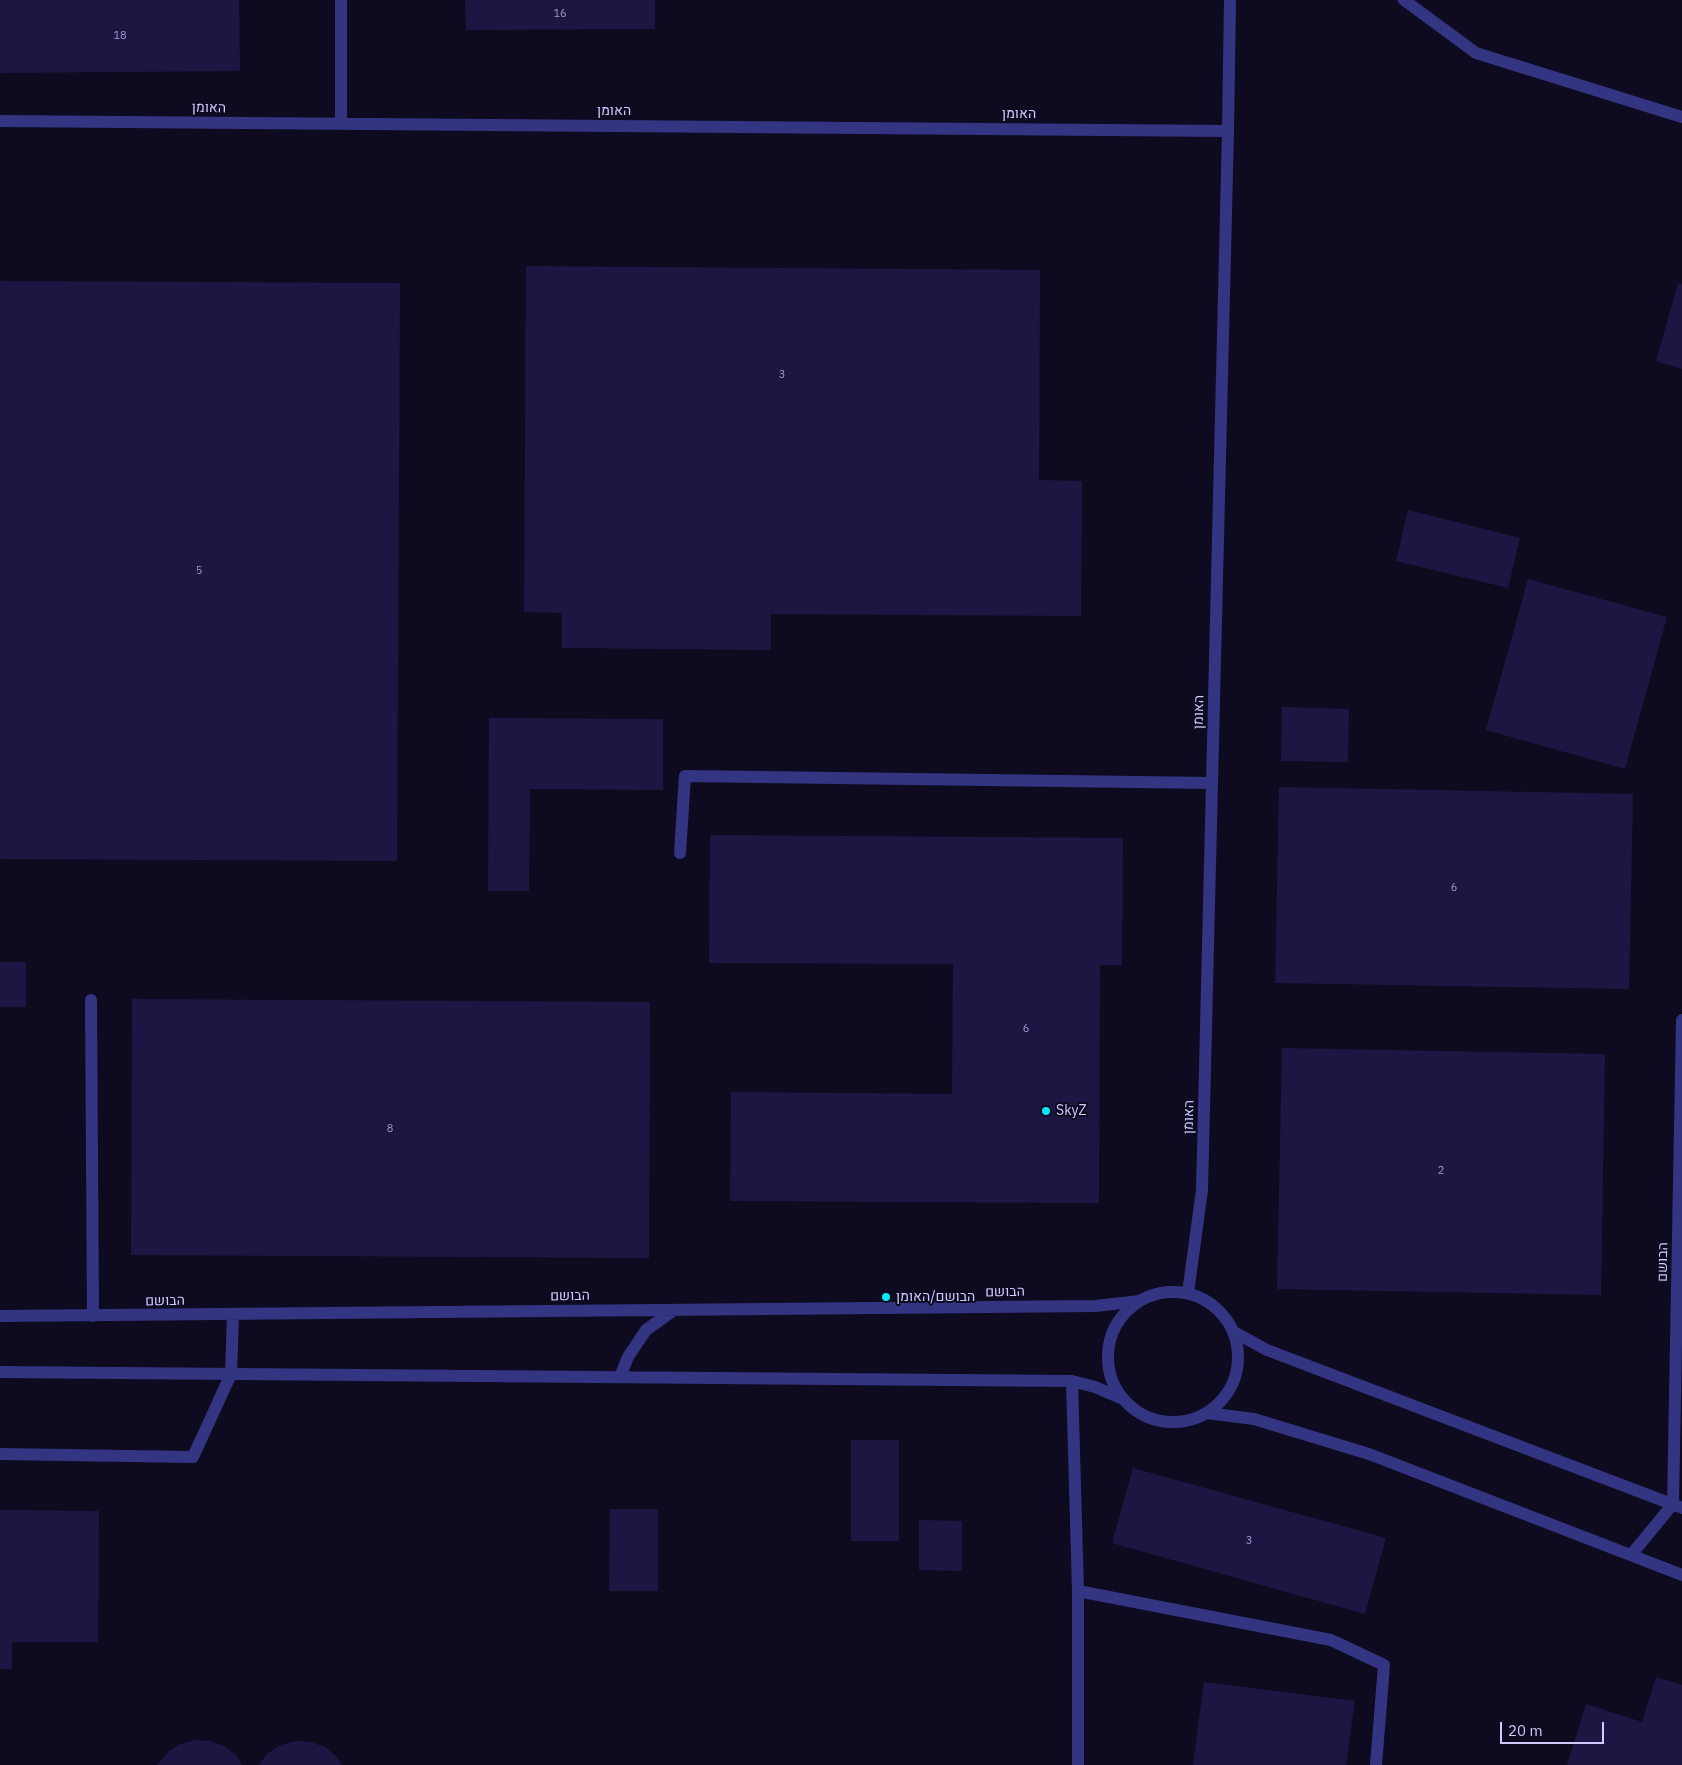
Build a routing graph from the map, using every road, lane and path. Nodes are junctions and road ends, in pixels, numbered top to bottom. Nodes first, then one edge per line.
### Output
1 (341, 0) edge
2 (1230, 0) edge
3 (1404, 0) edge
4 (1682, 117) edge
5 (0, 121) edge
6 (341, 124) junction
7 (1228, 131) junction
8 (1212, 783) junction
9 (680, 853) dead end
10 (91, 1000) dead end
11 (1682, 1020) edge
12 (1188, 1294) junction
13 (1140, 1301) junction
14 (674, 1310) junction
15 (233, 1315) junction
16 (0, 1316) edge
17 (93, 1316) junction
18 (1234, 1332) junction
19 (0, 1372) edge
20 (231, 1374) junction
21 (620, 1377) junction
22 (1072, 1381) junction
23 (1123, 1399) junction
24 (1207, 1413) junction
25 (0, 1454) edge
26 (1677, 1506) edge
27 (1631, 1555) junction
28 (1682, 1575) edge
29 (1078, 1590) junction
30 (1078, 1765) edge
31 (1376, 1765) edge

1 - 6 street
2 - 7 street, האומן
3 - 4 street
5 - 6 street, האומן
6 - 7 street, האומן
7 - 8 street, האומן
8 - 9 street
8 - 12 street, האומן
10 - 17 street
11 - 26 street, הבושם
12 - 13 street
12 - 18 street
13 - 14 street, הבושם
13 - 23 street
14 - 15 street, הבושם
14 - 21 street
15 - 17 street, הבושם
15 - 20 street
16 - 17 street, הבושם
18 - 24 street
18 - 26 street
19 - 20 street
20 - 21 street
20 - 25 street
21 - 22 street
22 - 23 street
22 - 29 street
23 - 24 street
24 - 27 street
26 - 27 street
27 - 28 street
29 - 30 street
29 - 31 street

